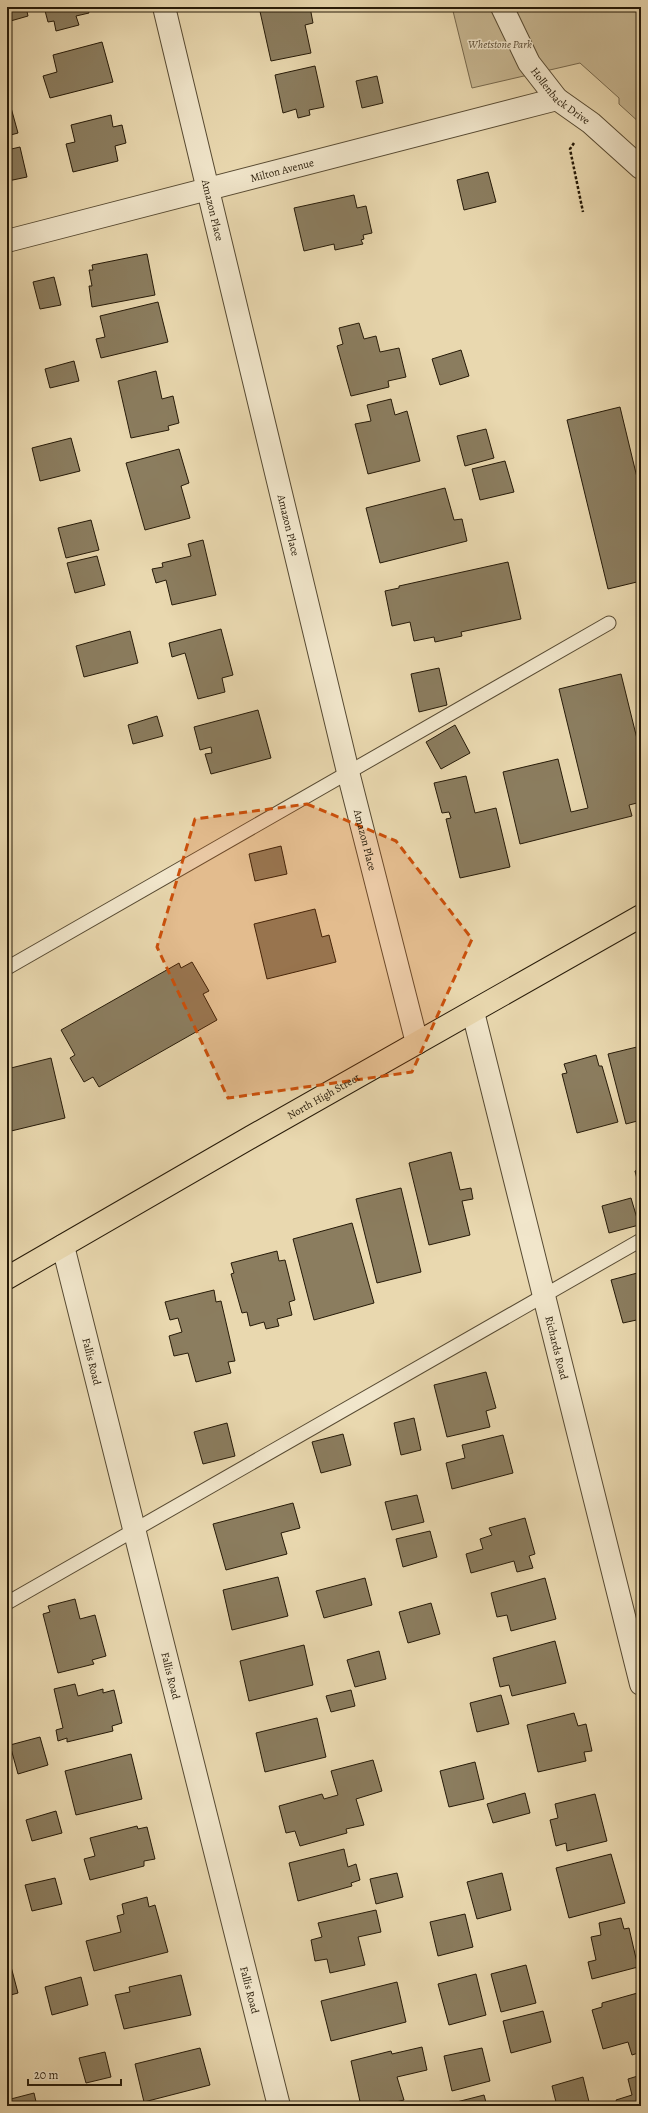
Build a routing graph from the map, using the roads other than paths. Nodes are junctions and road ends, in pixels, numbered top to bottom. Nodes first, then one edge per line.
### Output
1 (164, 7) edge
2 (502, 7) edge
3 (557, 99) junction
4 (641, 168) edge
5 (209, 190) junction
6 (7, 241) edge
7 (609, 623) dead end
8 (348, 772) junction
9 (641, 916) edge
10 (7, 968) edge
11 (473, 1012) junction
12 (417, 1043) junction
13 (641, 1240) edge
14 (63, 1246) junction
15 (7, 1278) edge
16 (544, 1295) junction
17 (135, 1529) junction
18 (7, 1603) edge
19 (641, 1684) edge
20 (279, 2106) edge

1 - 5 street, Amazon Place
2 - 3 street, Hollenback Drive
3 - 4 street, Hollenback Drive
3 - 5 street, Milton Avenue
5 - 6 street, Milton Avenue
5 - 8 street, Amazon Place
7 - 8 lane
8 - 10 lane
8 - 12 street, Amazon Place
9 - 11 main road, North High Street
11 - 12 main road, North High Street
11 - 16 street, Richards Road
12 - 14 main road, North High Street
13 - 16 lane
14 - 15 main road, North High Street
14 - 17 street, Fallis Road
16 - 17 lane
16 - 19 street, Richards Road
17 - 18 lane
17 - 20 street, Fallis Road

